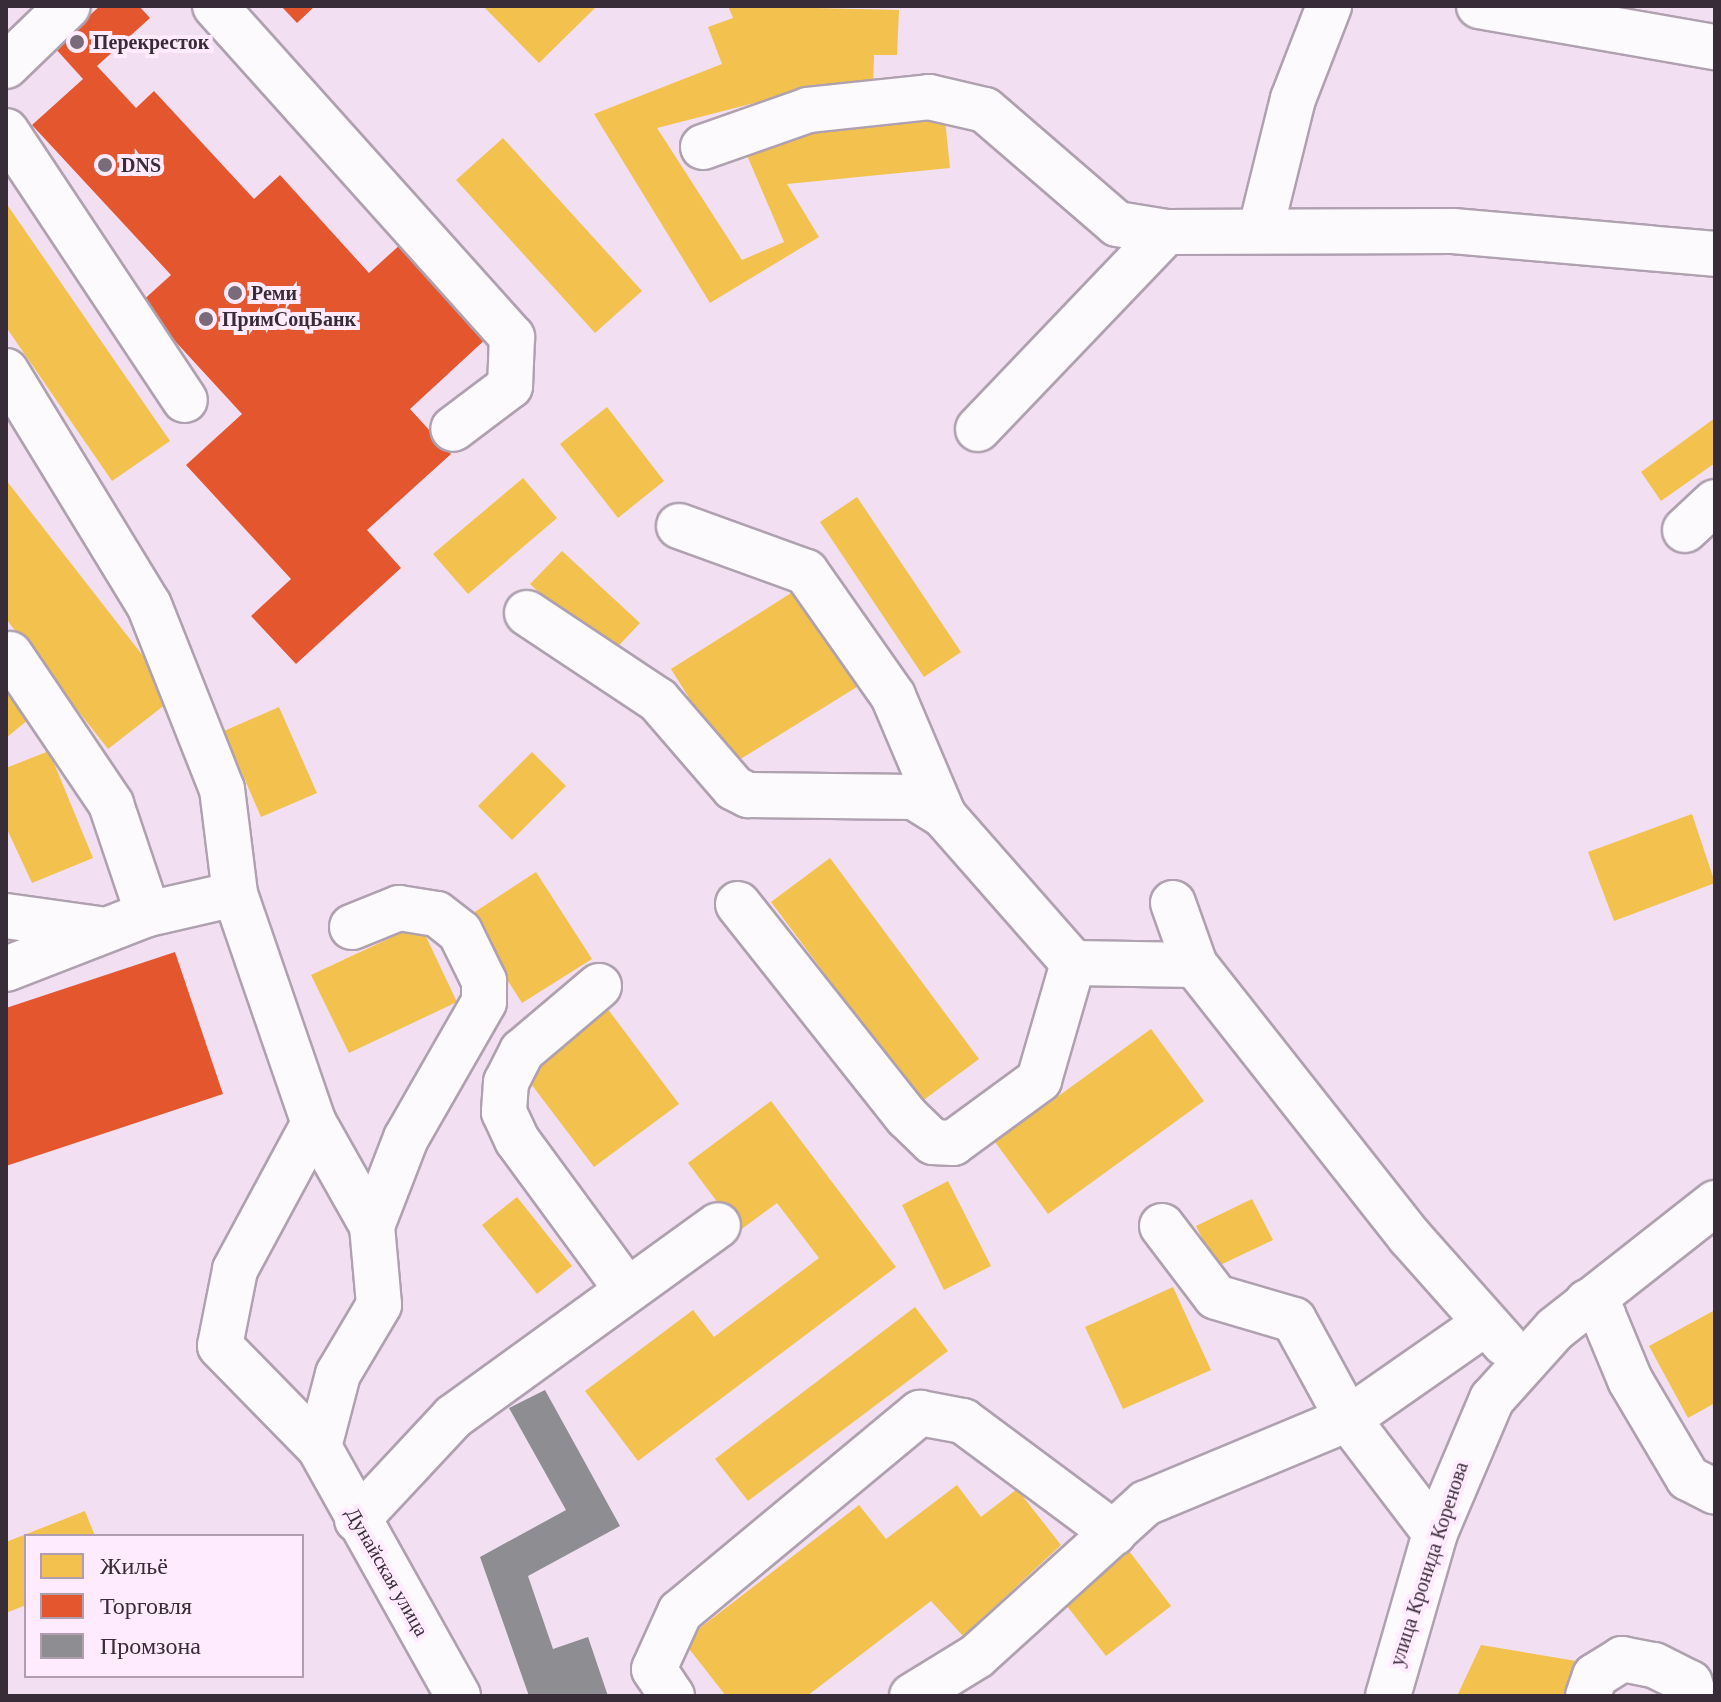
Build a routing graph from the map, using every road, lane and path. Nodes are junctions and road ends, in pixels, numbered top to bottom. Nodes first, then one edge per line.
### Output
1 (68, 6) edge
2 (215, 6) edge
3 (1329, 6) edge
4 (1479, 6) edge
5 (1715, 47) edge
6 (6, 66) edge
7 (6, 131) edge
8 (703, 147) dead end
9 (1261, 228) junction
10 (1166, 232) junction
11 (1714, 256) edge
12 (7, 375) edge
13 (185, 400) dead end
14 (453, 429) dead end
15 (978, 429) dead end
16 (679, 526) dead end
17 (527, 613) dead end
18 (10, 654) dead end
19 (944, 816) junction
20 (235, 894) junction
21 (1173, 903) dead end
22 (738, 904) dead end
23 (148, 914) junction
24 (6, 916) edge
25 (352, 927) dead end
26 (104, 930) junction
27 (1073, 963) junction
28 (1195, 965) junction
29 (6, 969) edge
30 (599, 986) dead end
31 (314, 1123) junction
32 (1715, 1203) edge
33 (718, 1225) dead end
34 (372, 1226) junction
35 (1162, 1226) dead end
36 (627, 1290) junction
37 (1587, 1302) junction
38 (1484, 1324) junction
39 (1525, 1361) junction
40 (1348, 1419) junction
41 (319, 1447) junction
42 (1715, 1492) edge
43 (357, 1520) junction
44 (1114, 1533) junction
45 (1435, 1533) junction
46 (458, 1696) edge
47 (672, 1696) edge
48 (912, 1696) edge
49 (1388, 1696) edge
50 (1588, 1696) edge
51 (1694, 1696) edge

1 - 6 street
2 - 14 street
3 - 9 street
4 - 5 street
7 - 13 street
8 - 10 street
9 - 10 street
9 - 11 street
10 - 15 street
12 - 20 street
16 - 19 street
17 - 19 street
18 - 23 street
19 - 27 street
20 - 23 street
20 - 31 street
21 - 28 street
22 - 27 street
23 - 26 street
24 - 26 street
25 - 34 street
26 - 29 street
27 - 28 street
28 - 38 street
30 - 36 street
31 - 34 street
31 - 41 street, Дунайская улица
32 - 37 street, улица Кронида Коренова
33 - 36 street
34 - 41 street
35 - 40 street
36 - 43 street
37 - 39 street, улица Кронида Коренова
37 - 42 street
38 - 39 street
38 - 40 street
39 - 45 street, улица Кронида Коренова
40 - 44 street
40 - 45 street
41 - 43 street, Дунайская улица
43 - 46 street, Дунайская улица
44 - 47 street
44 - 48 street
45 - 49 street, улица Кронида Коренова
50 - 51 street

